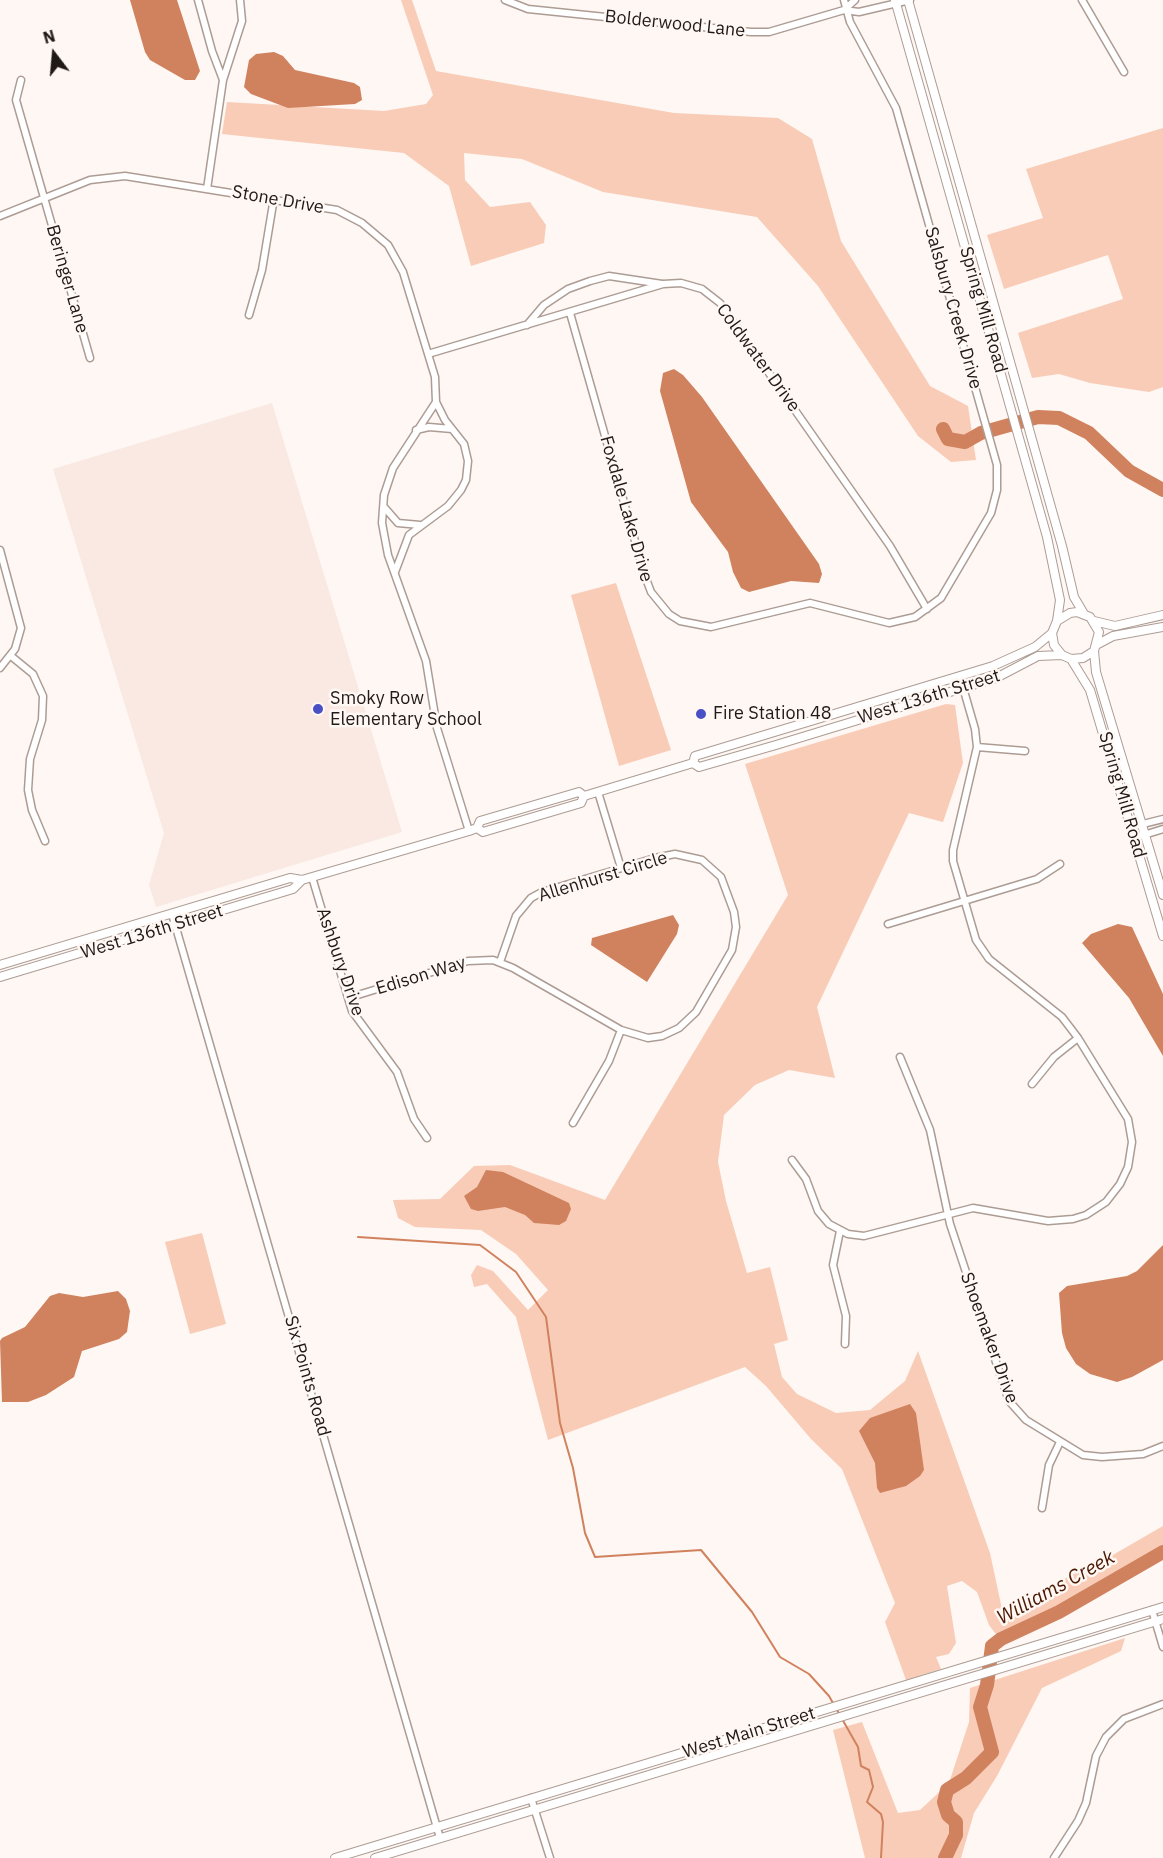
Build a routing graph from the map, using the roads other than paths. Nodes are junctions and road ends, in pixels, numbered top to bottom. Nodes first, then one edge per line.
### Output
1 (198, 0) edge
2 (240, 0) edge
3 (505, 0) edge
4 (844, 0) edge
5 (855, 0) edge
6 (1082, 0) edge
7 (903, 1) edge
8 (844, 10) junction
9 (1124, 72) dead end
10 (21, 80) dead end
11 (223, 80) junction
12 (207, 189) junction
13 (274, 198) junction
14 (44, 199) junction
15 (0, 216) edge
16 (663, 284) junction
17 (570, 313) junction
18 (249, 315) dead end
19 (526, 325) junction
20 (428, 354) junction
21 (90, 358) dead end
22 (436, 402) junction
23 (452, 429) junction
24 (416, 430) junction
25 (384, 506) junction
26 (421, 525) junction
27 (0, 550) edge
28 (395, 572) junction
29 (927, 609) junction
30 (1084, 614) junction
31 (1163, 615) edge
32 (1057, 621) junction
33 (1094, 621) junction
34 (1163, 627) edge
35 (1052, 633) junction
36 (1096, 648) junction
37 (1062, 655) junction
38 (11, 656) junction
39 (1071, 659) junction
40 (0, 668) edge
41 (960, 677) junction
42 (964, 688) junction
43 (977, 747) junction
44 (1025, 751) dead end
45 (693, 763) junction
46 (598, 792) junction
47 (1163, 819) edge
48 (1142, 824) junction
49 (1131, 827) junction
50 (473, 829) junction
51 (1163, 829) edge
52 (1145, 834) junction
53 (1134, 838) junction
54 (45, 841) dead end
55 (1060, 864) dead end
56 (621, 868) junction
57 (312, 877) junction
58 (302, 880) junction
59 (1163, 895) edge
60 (964, 902) junction
61 (172, 914) junction
62 (888, 924) dead end
63 (175, 925) junction
64 (1163, 936) edge
65 (500, 962) junction
66 (0, 965) edge
67 (0, 977) edge
68 (348, 998) junction
69 (621, 1030) junction
70 (1078, 1038) junction
71 (900, 1057) dead end
72 (1032, 1084) dead end
73 (573, 1123) dead end
74 (427, 1138) dead end
75 (792, 1160) dead end
76 (948, 1214) junction
77 (840, 1231) junction
78 (845, 1344) dead end
79 (1060, 1442) junction
80 (1163, 1446) edge
81 (1042, 1508) dead end
82 (1163, 1607) edge
83 (1152, 1610) junction
84 (1159, 1620) edge
85 (1163, 1647) edge
86 (1163, 1704) edge
87 (531, 1798) junction
88 (535, 1810) junction
89 (437, 1827) junction
90 (440, 1838) junction
91 (335, 1858) edge
92 (375, 1858) edge
93 (550, 1858) edge
94 (1054, 1858) edge

1 - 11 street
2 - 11 street
3 - 8 street, Bolderwood Lane
4 - 8 street, Salsbury Creek Drive
5 - 8 street, Bolderwood Lane
6 - 9 street
7 - 8 street, Bolderwood Lane
7 - 30 street, Spring Mill Road
7 - 32 street, Spring Mill Road
8 - 29 street, Salsbury Creek Drive
10 - 14 street, Beringer Lane
11 - 12 street
12 - 13 street, Stone Drive
12 - 14 street, Stone Drive
13 - 18 street
13 - 20 street, Stone Drive
14 - 15 street, Stone Drive
14 - 21 street, Beringer Lane
16 - 17 street, Coldwater Drive
16 - 19 street
16 - 29 street, Coldwater Drive
17 - 19 street, Coldwater Drive
17 - 29 street, Foxdale Lake Drive
19 - 20 street, Coldwater Drive
20 - 22 street, Stone Drive
22 - 23 street, Stone Drive
22 - 24 street
23 - 24 street
23 - 26 street, Stone Drive
24 - 25 street
25 - 26 street
25 - 28 street
26 - 28 street, Stone Drive
27 - 38 street
28 - 50 street
30 - 32 street
30 - 33 street
31 - 33 street
32 - 35 street
33 - 36 street
34 - 36 street
35 - 37 street
35 - 41 street, West 136th Street
36 - 39 street
36 - 48 street, Spring Mill Road
37 - 39 street
37 - 42 street, West 136th Street
38 - 40 street
38 - 54 street
39 - 49 street, Spring Mill Road
41 - 42 street
41 - 45 street, West 136th Street
42 - 43 street
42 - 45 street, West 136th Street
43 - 44 street
43 - 60 street
45 - 46 street, West 136th Street
46 - 50 street, West 136th Street
46 - 56 street
47 - 48 street
48 - 49 street
48 - 52 street, Spring Mill Road
49 - 53 street, Spring Mill Road
50 - 57 street, West 136th Street
51 - 52 street
52 - 53 street
52 - 59 street, Spring Mill Road
53 - 64 street, Spring Mill Road
55 - 60 street
56 - 65 street, Allenhurst Circle
56 - 69 street, Allenhurst Circle
57 - 58 street, West 136th Street
57 - 68 street, Ashbury Drive
58 - 61 street, West 136th Street
58 - 63 street, West 136th Street
60 - 62 street
60 - 70 street
61 - 63 street, Six Points Road
61 - 66 street, West 136th Street
63 - 67 street, West 136th Street
63 - 89 street, Six Points Road
65 - 68 street, Edison Way
65 - 69 street, Edison Way
68 - 74 street, Ashbury Drive
69 - 73 street
70 - 72 street
70 - 76 street
71 - 76 street, Shoemaker Drive
75 - 77 street
76 - 77 street
76 - 79 street, Shoemaker Drive
77 - 78 street
79 - 80 street, Shoemaker Drive
79 - 81 street
82 - 83 street, West Main Street
83 - 84 street
83 - 87 street, West Main Street
84 - 85 street
84 - 88 street, West Main Street
86 - 94 street
87 - 88 street
87 - 89 street, West Main Street
88 - 90 street, West Main Street
88 - 93 street
89 - 90 street, Six Points Road
89 - 91 street, West Main Street
90 - 92 street, West Main Street

